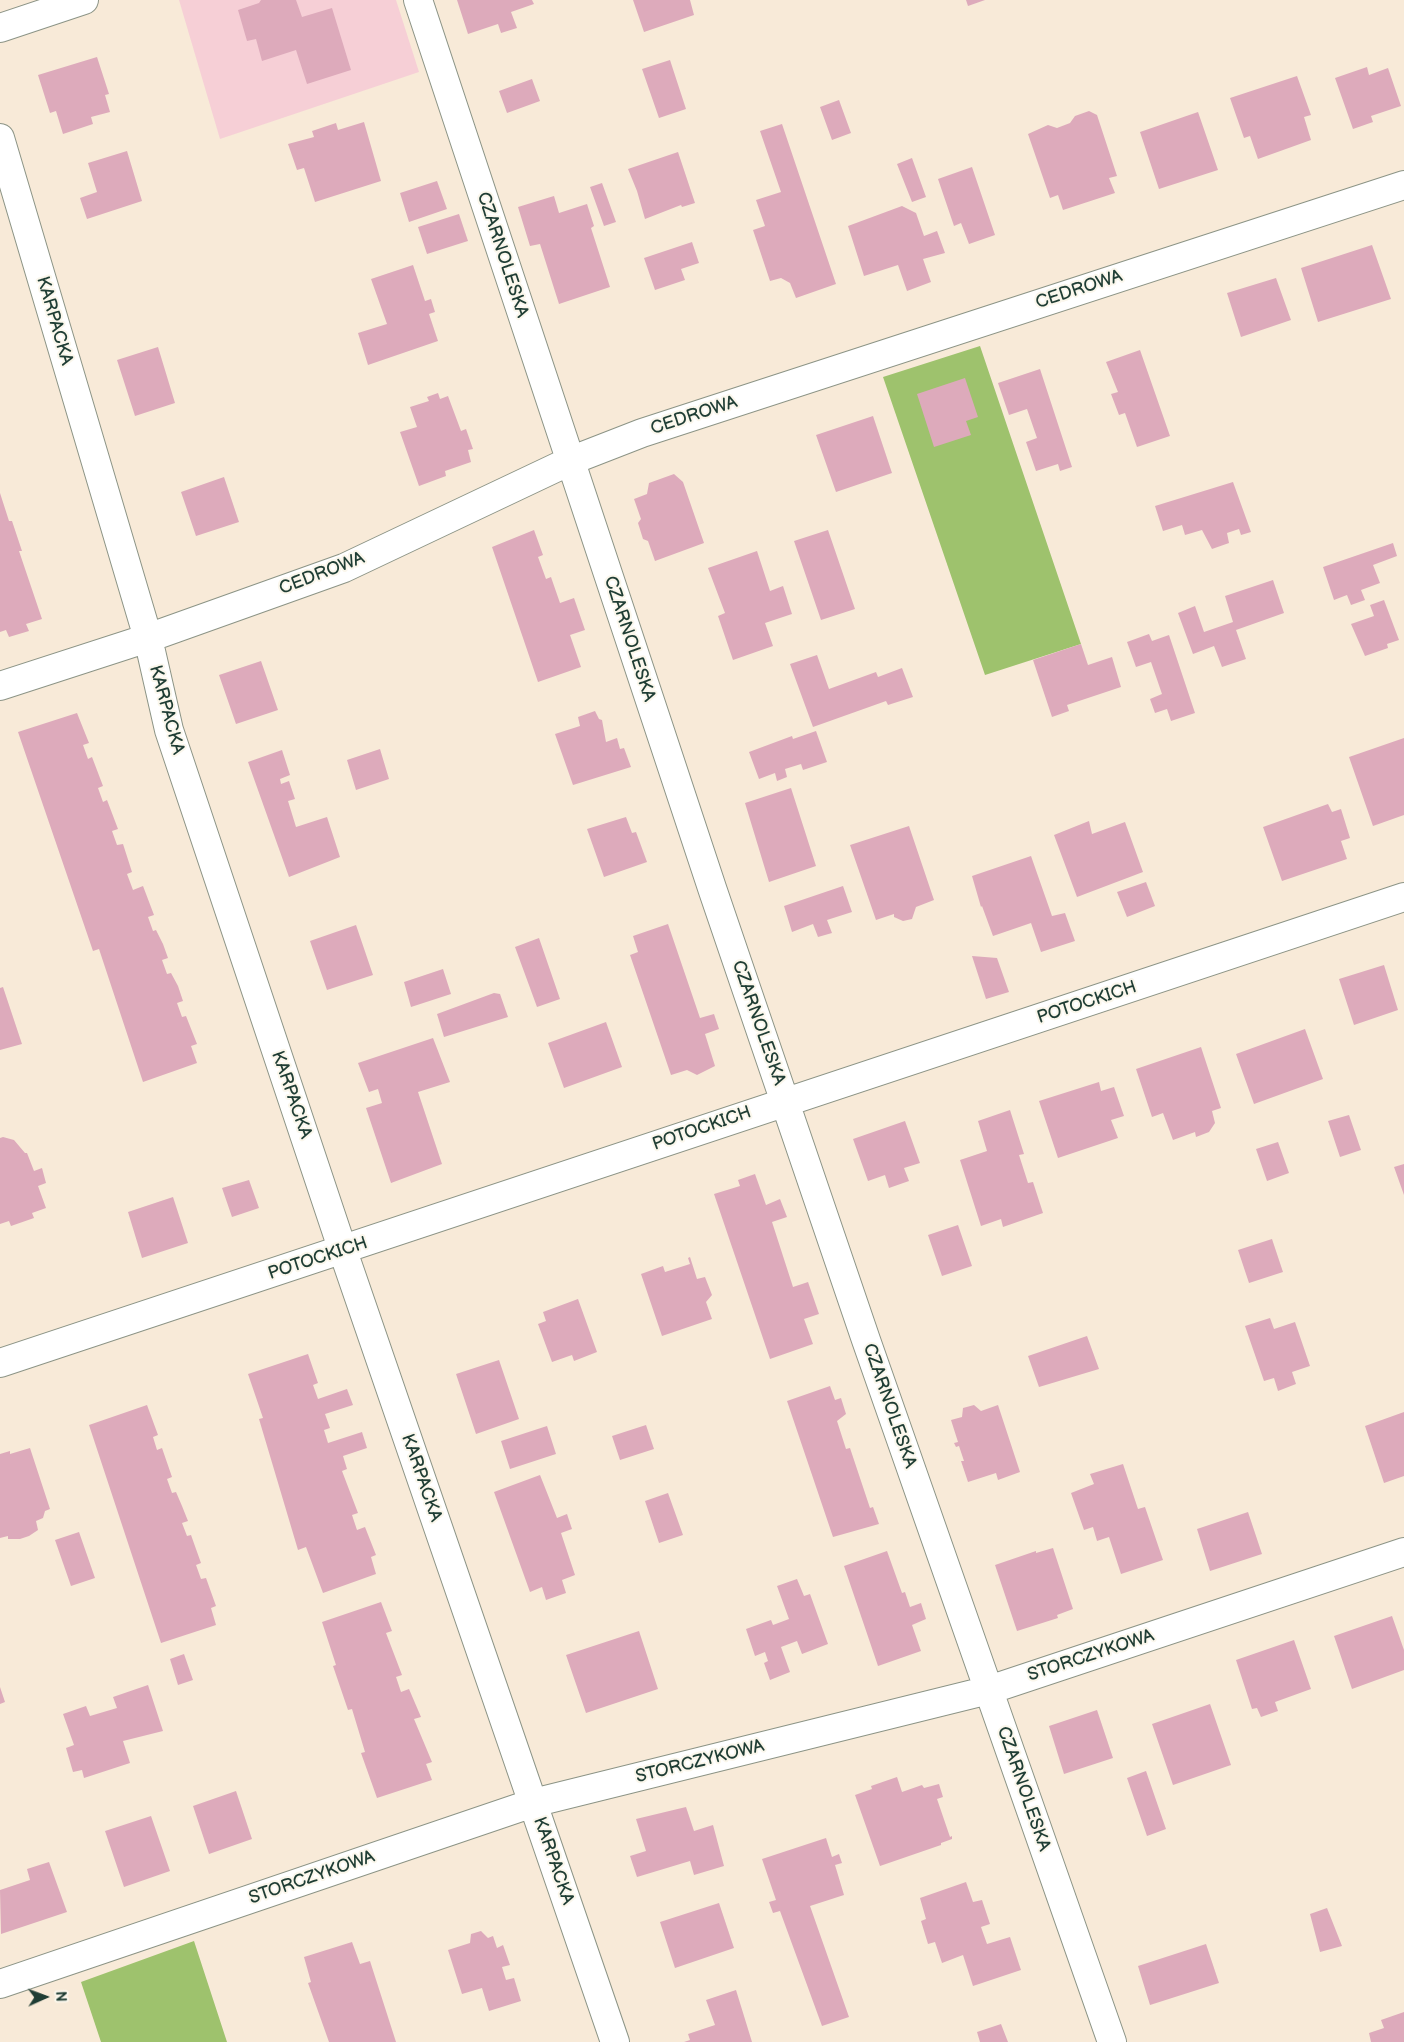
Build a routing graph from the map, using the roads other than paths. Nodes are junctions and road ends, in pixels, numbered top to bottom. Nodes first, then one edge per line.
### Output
1 (84, 0) edge
2 (418, 0) edge
3 (0, 28) edge
4 (0, 138) edge
5 (1404, 185) edge
6 (570, 461) junction
7 (148, 638) junction
8 (0, 686) edge
9 (1404, 896) edge
10 (785, 1102) junction
11 (343, 1251) junction
12 (0, 1363) edge
13 (1404, 1552) edge
14 (989, 1690) junction
15 (533, 1803) junction
16 (0, 1984) edge
17 (615, 2042) edge
18 (1112, 2042) edge

1 - 3 street
2 - 6 street, CZARNOLESKA
4 - 7 street, KARPACKA
5 - 6 street, CEDROWA
6 - 7 street, CEDROWA
6 - 10 street, CZARNOLESKA
7 - 8 street, CEDROWA
7 - 11 street, KARPACKA
9 - 10 street, POTOCKICH
10 - 11 street, POTOCKICH
10 - 14 street, CZARNOLESKA
11 - 12 street, POTOCKICH
11 - 15 street, KARPACKA
13 - 14 street, STORCZYKOWA
14 - 15 street, STORCZYKOWA
14 - 18 street, CZARNOLESKA
15 - 16 street, STORCZYKOWA
15 - 17 street, KARPACKA

